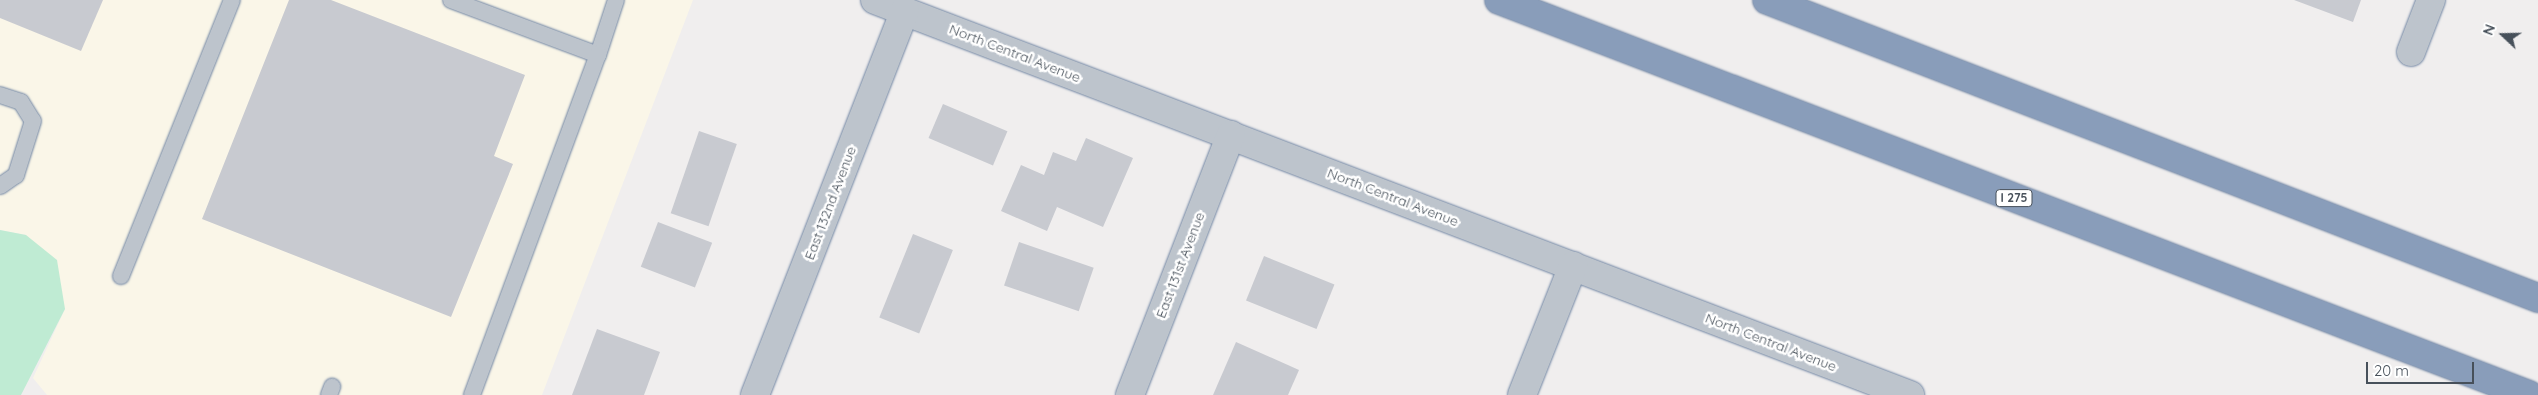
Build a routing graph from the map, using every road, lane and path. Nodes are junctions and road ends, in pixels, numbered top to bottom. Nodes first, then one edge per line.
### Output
1 (232, 0) edge
2 (451, 0) edge
3 (616, 0) edge
4 (876, 0) edge
5 (1500, 0) edge
6 (1767, 0) edge
7 (2431, 0) edge
8 (905, 11) junction
9 (2411, 52) dead end
10 (598, 54) junction
11 (0, 95) edge
12 (1231, 135) junction
13 (0, 186) edge
14 (1573, 266) junction
15 (121, 276) dead end
16 (2538, 298) edge
17 (472, 395) edge
18 (755, 395) edge
19 (1130, 395) edge
20 (1522, 395) edge
21 (1910, 395) edge
22 (2529, 395) edge

1 - 15 lane
2 - 10 lane
3 - 10 lane
4 - 8 street, North Central Avenue
5 - 22 highway, I 275
6 - 16 highway
7 - 9 street
8 - 12 street, North Central Avenue
8 - 18 street, East 132nd Avenue
10 - 17 lane
11 - 13 lane
12 - 14 street, North Central Avenue
12 - 19 street, East 131st Avenue
14 - 20 street
14 - 21 street, North Central Avenue

